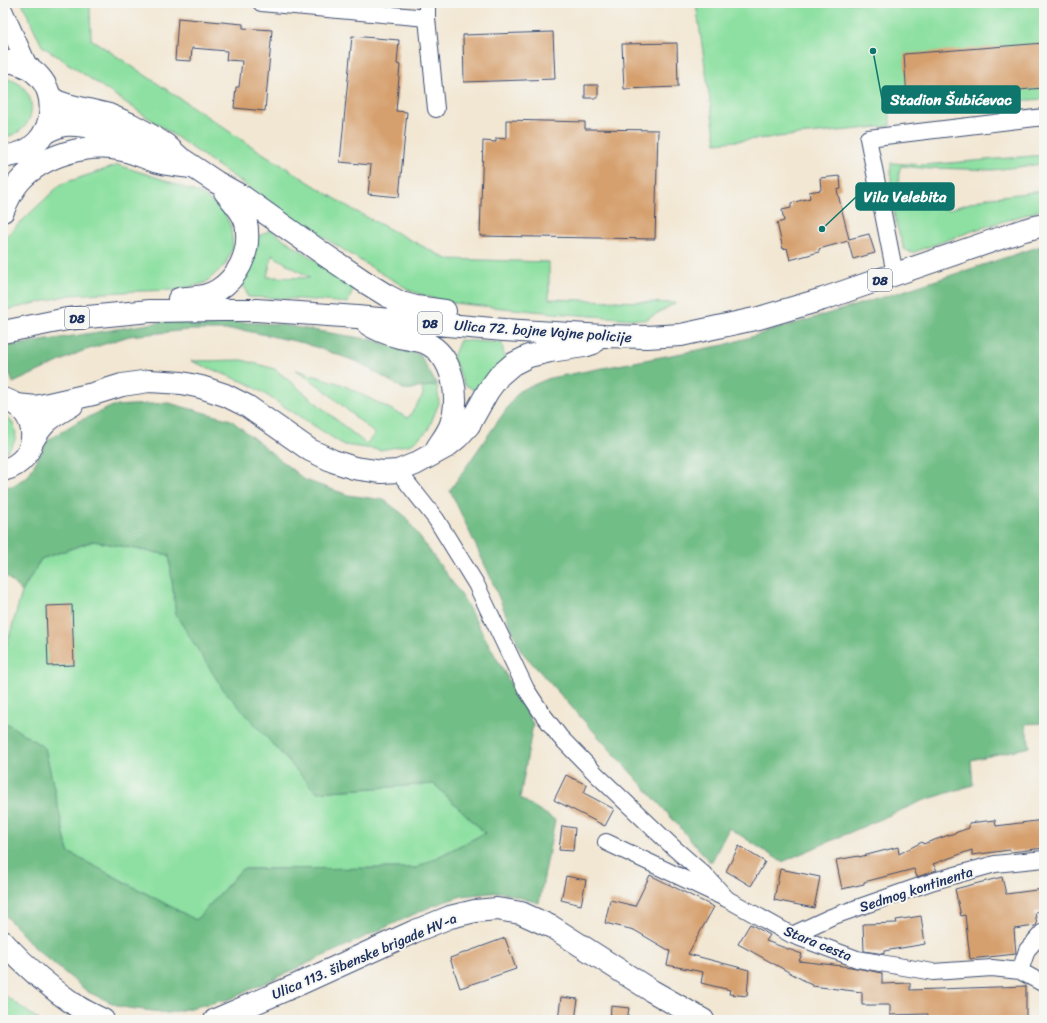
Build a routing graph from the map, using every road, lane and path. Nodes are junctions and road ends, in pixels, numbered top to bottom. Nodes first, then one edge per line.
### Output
1 (261, 3) edge
2 (427, 10) edge
3 (3, 11) edge
4 (3, 61) edge
5 (28, 67) junction
6 (50, 97) junction
7 (436, 109) dead end
8 (1044, 117) edge
9 (44, 133) junction
10 (5, 157) edge
11 (187, 163) junction
12 (216, 182) junction
13 (3, 212) edge
14 (1044, 225) edge
15 (895, 274) junction
16 (150, 311) junction
17 (357, 317) junction
18 (504, 330) junction
19 (3, 332) edge
20 (604, 336) junction
21 (93, 394) junction
22 (8, 399) edge
23 (32, 442) junction
24 (433, 454) junction
25 (3, 470) edge
26 (398, 471) junction
27 (606, 842) dead end
28 (1044, 859) edge
29 (726, 899) junction
30 (1044, 932) edge
31 (792, 935) junction
32 (3, 942) edge
33 (1020, 972) junction
34 (1044, 984) edge
35 (103, 1020) edge
36 (215, 1020) edge
37 (703, 1020) edge

1 - 2 street
2 - 7 street
3 - 5 street
4 - 5 main road
5 - 6 main road
6 - 9 main road
6 - 11 main road
8 - 15 street
9 - 10 main road
9 - 11 main road
11 - 12 main road
11 - 13 main road
12 - 16 main road
12 - 18 main road
14 - 15 main road, Ulica 72. bojne Vojne policije / D8
15 - 20 main road, Ulica 72. bojne Vojne policije / D8
16 - 17 main road, Ulica 72. bojne Vojne policije / D8
16 - 19 main road, Ulica 72. bojne Vojne policije / D8
17 - 18 main road, Ulica 72. bojne Vojne policije / D8
17 - 24 main road
18 - 20 main road, Ulica 72. bojne Vojne policije / D8
20 - 24 main road
21 - 22 main road
21 - 23 main road
21 - 26 main road
22 - 23 main road
23 - 25 main road
24 - 26 main road
26 - 29 street
27 - 29 street, Stara cesta
28 - 31 street, Sedmog kontinenta
29 - 31 street, Stara cesta
30 - 33 street
31 - 33 street, Stara cesta
32 - 35 main road
33 - 34 street, Stara cesta
36 - 37 main road, Ulica 113. šibenske brigade HV-a

